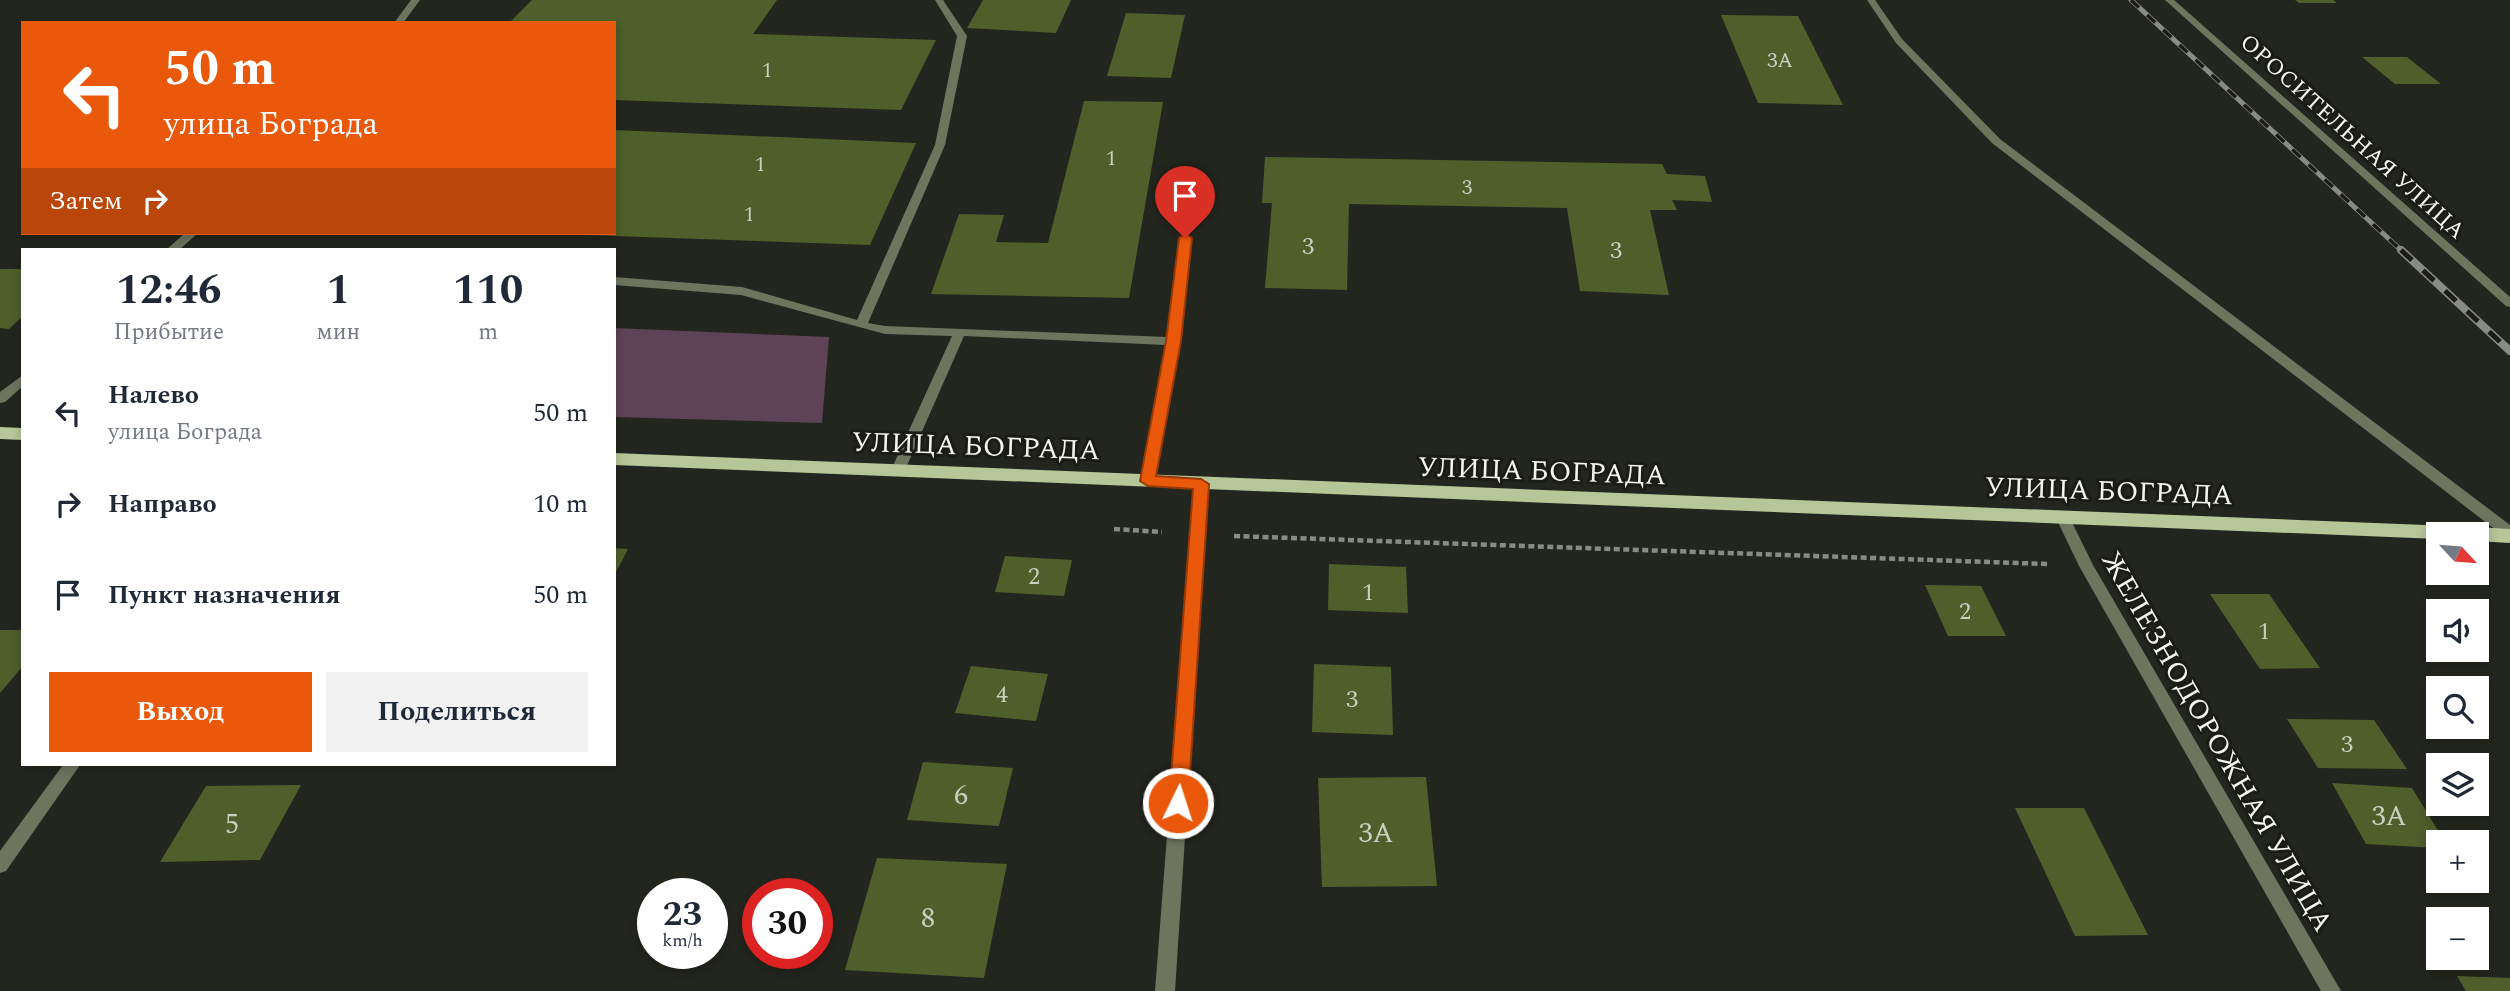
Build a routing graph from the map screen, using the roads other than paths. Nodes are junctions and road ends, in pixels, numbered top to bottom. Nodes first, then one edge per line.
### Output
1 (416, 0) edge
2 (939, 0) edge
3 (1871, 0) edge
4 (2169, 0) edge
5 (400, 21) edge
6 (190, 235) edge
7 (1185, 238) dead end
8 (174, 248) edge
9 (616, 281) edge
10 (2510, 303) edge
11 (861, 325) junction
12 (960, 332) junction
13 (1174, 341) junction
14 (21, 381) edge
15 (0, 399) edge
16 (0, 433) edge
17 (21, 434) edge
18 (616, 459) edge
19 (898, 470) junction
20 (1148, 481) junction
21 (1201, 484) junction
22 (2062, 516) junction
23 (2426, 532) edge
24 (2489, 534) edge
25 (2510, 534) edge
26 (71, 766) edge
27 (0, 865) edge
28 (1166, 991) edge
29 (2330, 991) edge

1 - 5 street
2 - 11 street
3 - 25 street
4 - 10 street, ОРОСИТЕЛЬНАЯ УЛИЦА
6 - 8 street
7 - 13 street
9 - 11 street
11 - 12 street
12 - 13 street
12 - 19 street
13 - 20 street
14 - 15 street
16 - 17 main road
18 - 19 main road, УЛИЦА БОГРАДА
19 - 20 main road, УЛИЦА БОГРАДА
20 - 21 main road, УЛИЦА БОГРАДА
21 - 22 main road, УЛИЦА БОГРАДА
21 - 28 street
22 - 23 main road, УЛИЦА БОГРАДА
22 - 29 street, ЖЕЛЕЗНОДОРОЖНАЯ УЛИЦА
24 - 25 main road
26 - 27 street

